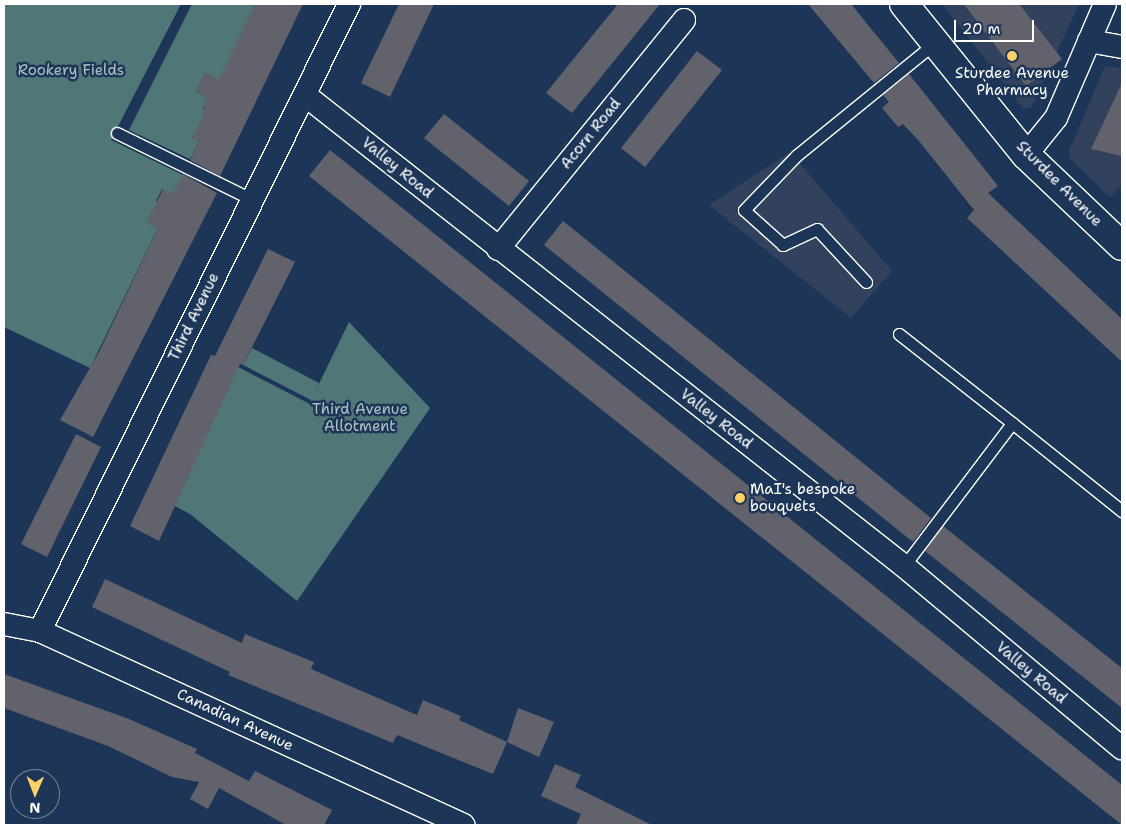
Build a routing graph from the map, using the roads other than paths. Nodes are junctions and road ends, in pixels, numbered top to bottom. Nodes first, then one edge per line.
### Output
1 (348, 4) edge
2 (904, 4) edge
3 (1105, 4) edge
4 (684, 20) dead end
5 (1089, 41) junction
6 (936, 42) junction
7 (1122, 47) edge
8 (305, 95) junction
9 (117, 133) dead end
10 (1026, 155) junction
11 (251, 199) junction
12 (1122, 246) edge
13 (498, 249) junction
14 (866, 282) dead end
15 (899, 334) dead end
16 (1012, 423) junction
17 (1122, 511) edge
18 (904, 566) junction
19 (4, 624) edge
20 (40, 631) junction
21 (1122, 748) edge
22 (464, 825) edge

1 - 8 street, Third Avenue
2 - 6 street, Sturdee Avenue
3 - 5 street
4 - 13 street, Acorn Road
5 - 7 street
5 - 10 street
6 - 10 street, Sturdee Avenue
6 - 14 lane
8 - 11 street, Third Avenue
8 - 13 street, Valley Road
9 - 11 lane
10 - 12 street, Sturdee Avenue
11 - 20 street, Third Avenue
13 - 18 street, Valley Road
15 - 16 lane
16 - 17 lane
16 - 18 lane
18 - 21 street, Valley Road
19 - 20 street, Canadian Avenue
20 - 22 street, Canadian Avenue

